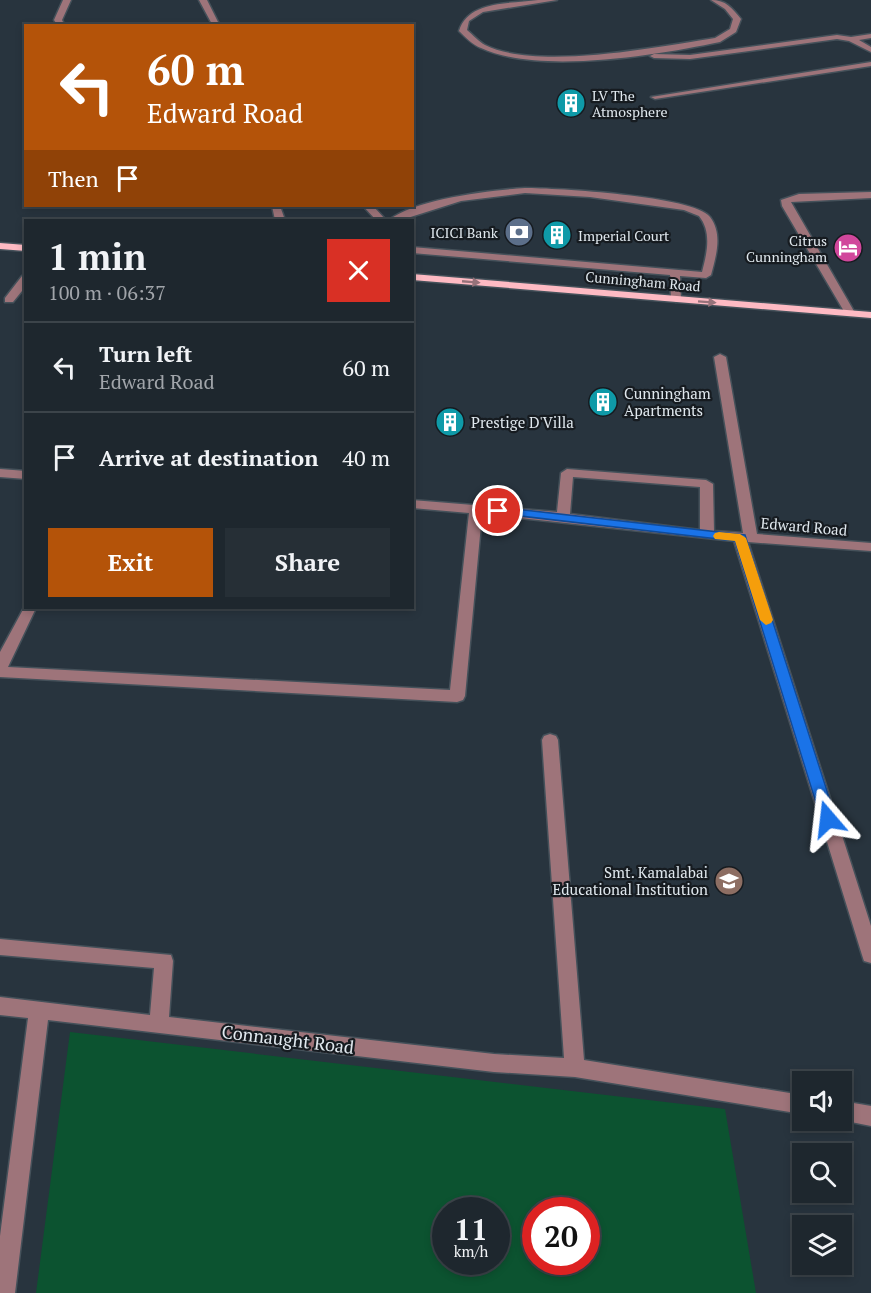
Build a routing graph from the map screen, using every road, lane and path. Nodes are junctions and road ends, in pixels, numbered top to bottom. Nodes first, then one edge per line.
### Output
1 (66, 0) edge
2 (203, 0) edge
3 (554, 0) edge
4 (717, 1) edge
5 (61, 24) edge
6 (216, 24) edge
7 (871, 36) edge
8 (851, 39) junction
9 (871, 50) edge
10 (627, 52) junction
11 (871, 64) edge
12 (656, 97) dead end
13 (871, 195) edge
14 (369, 207) edge
15 (380, 219) edge
16 (396, 219) edge
17 (0, 246) edge
18 (24, 248) edge
19 (414, 250) edge
20 (675, 273) junction
21 (414, 277) edge
22 (24, 281) edge
23 (676, 299) junction
24 (9, 300) dead end
25 (850, 313) junction
26 (871, 315) edge
27 (720, 357) dead end
28 (0, 473) edge
29 (24, 475) edge
30 (414, 504) edge
31 (476, 508) junction
32 (563, 517) junction
33 (707, 535) junction
34 (745, 538) junction
35 (871, 548) edge
36 (29, 609) edge
37 (0, 667) edge
38 (0, 672) edge
39 (550, 741) dead end
40 (0, 947) edge
41 (871, 955) edge
42 (0, 1006) edge
43 (39, 1011) junction
44 (159, 1024) junction
45 (576, 1068) junction
46 (792, 1103) edge
47 (852, 1113) edge
48 (871, 1116) edge
49 (4, 1293) edge

1 - 5 street
2 - 6 street
3 - 10 street
4 - 10 street
7 - 8 street
8 - 9 street
8 - 10 street
11 - 12 street
13 - 25 street
14 - 15 street
16 - 20 street
17 - 18 main road
19 - 20 street
20 - 23 street
21 -> 23 main road, Cunningham Road
22 - 24 street
23 -> 25 main road, Cunningham Road
25 - 26 main road, Cunningham Road
27 - 34 street
28 - 29 street
30 - 31 street, Edward Road
31 - 32 street, Edward Road
31 - 38 street
32 - 33 street, Edward Road
32 - 33 street
33 - 34 street, Edward Road
34 - 35 street, Edward Road
34 - 41 street
36 - 37 street
39 - 45 street
40 - 44 street
42 - 43 street, Connaught Road
43 - 44 street, Connaught Road
43 - 49 street
44 - 45 street, Connaught Road
45 - 46 street, Connaught Road
47 - 48 street

